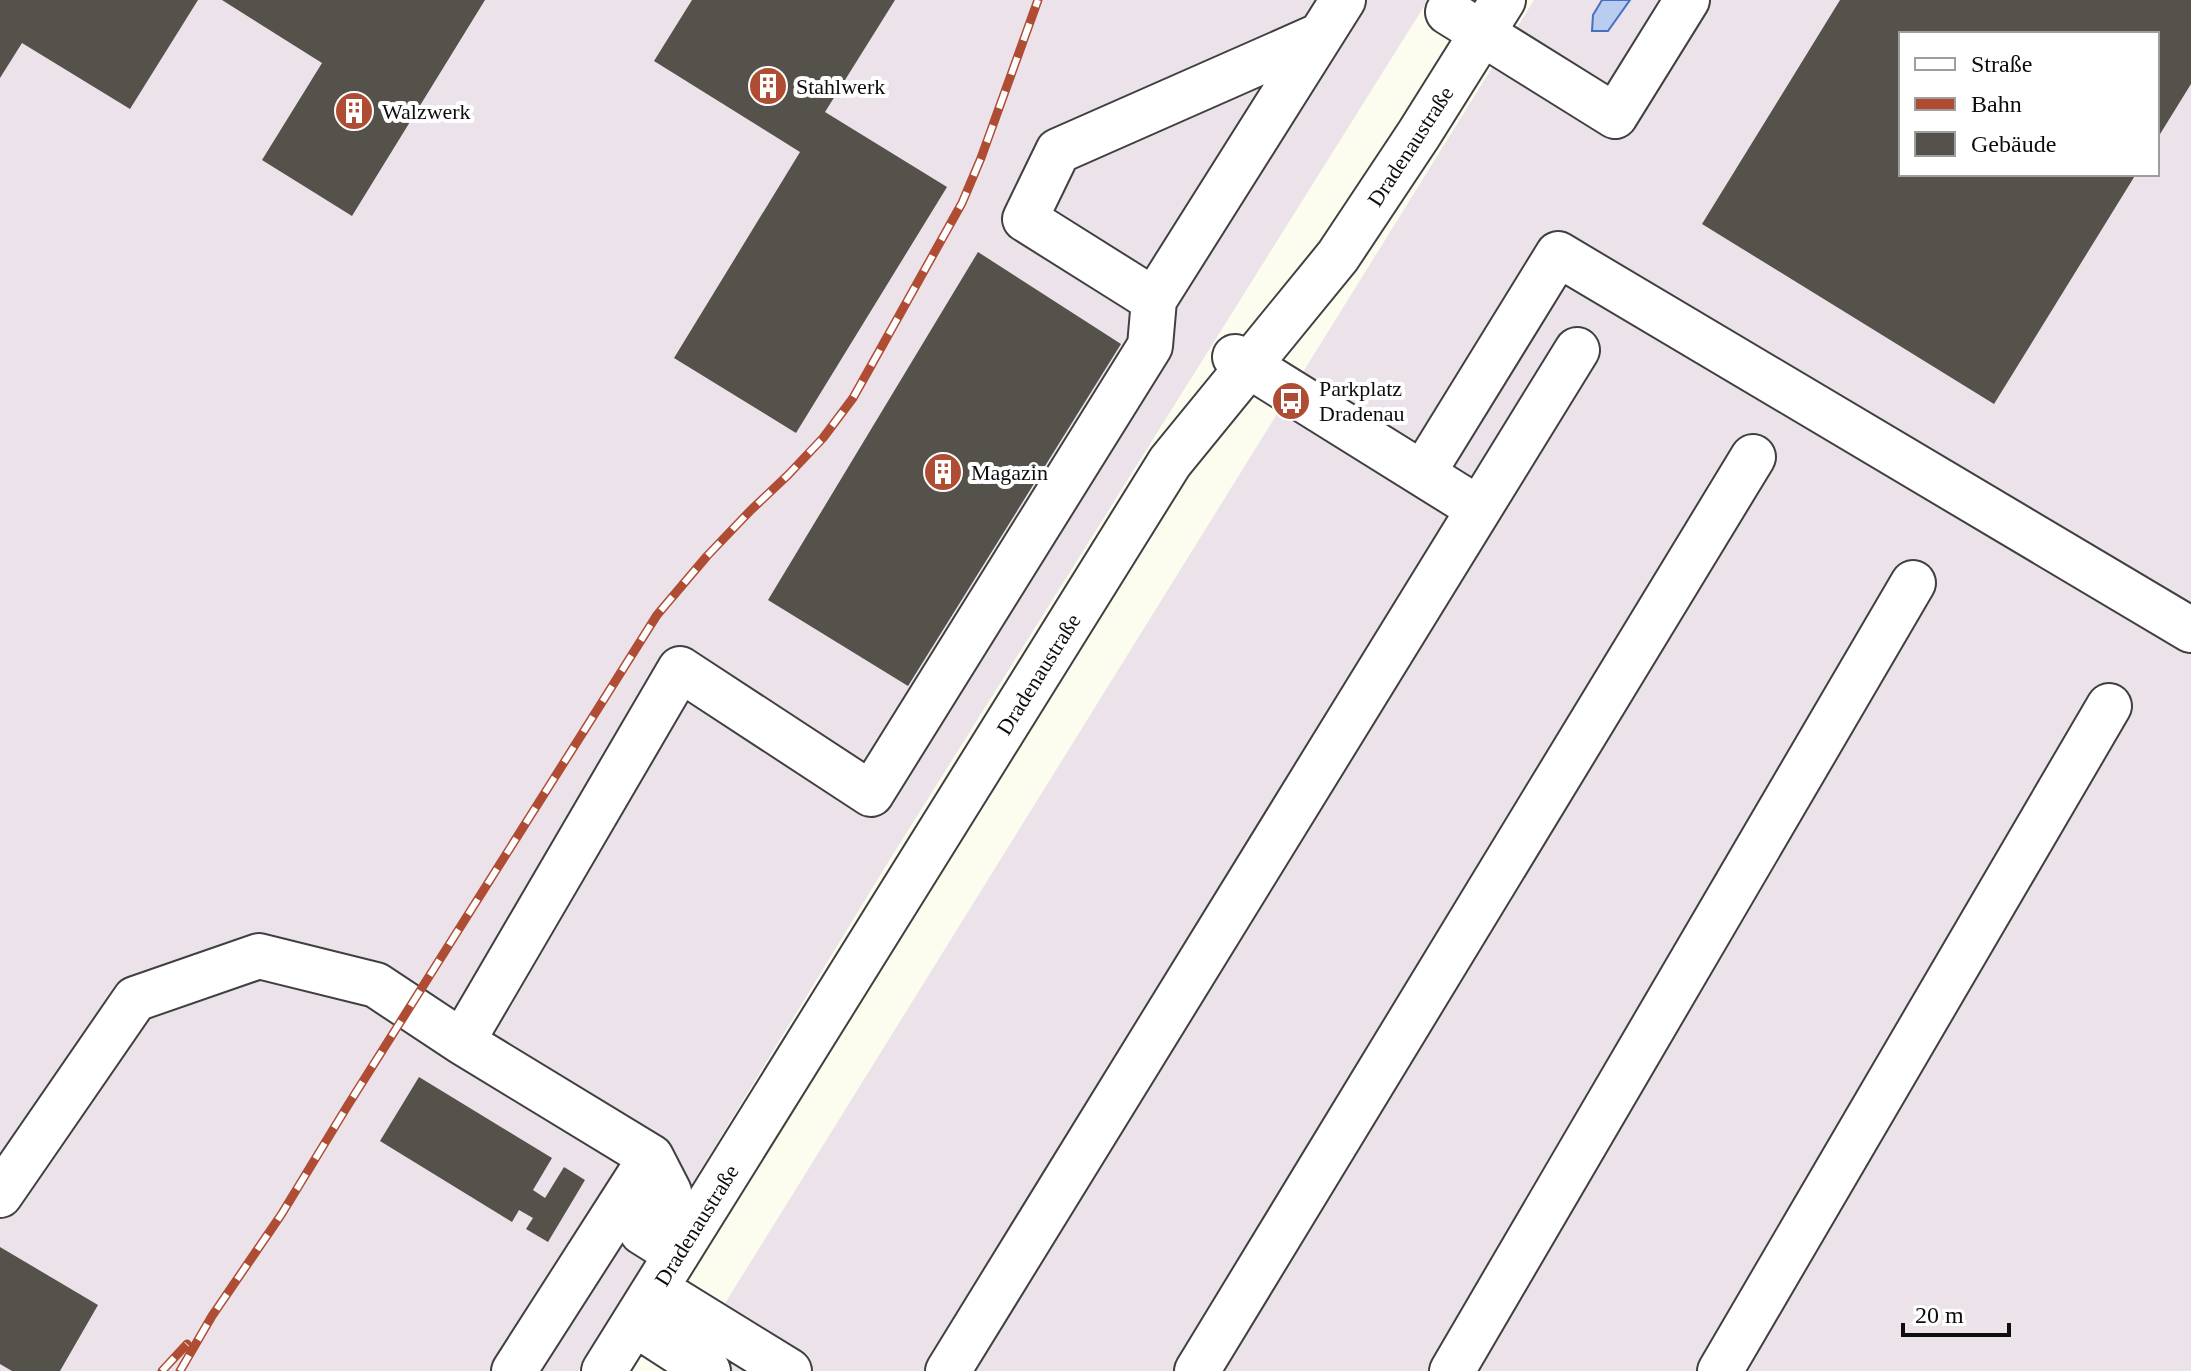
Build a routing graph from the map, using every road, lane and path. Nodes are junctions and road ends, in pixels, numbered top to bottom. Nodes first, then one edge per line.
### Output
1 (1687, 0) edge
2 (1478, 15) edge
3 (1332, 18) edge
4 (1154, 300) junction
5 (1577, 350) dead end
6 (1242, 361) junction
7 (1753, 457) dead end
8 (1423, 473) junction
9 (1479, 509) junction
10 (1913, 583) dead end
11 (2191, 630) edge
12 (2109, 706) dead end
13 (462, 1042) junction
14 (651, 1157) junction
15 (0, 1195) edge
16 (656, 1289) junction
17 (514, 1371) edge
18 (604, 1371) edge
19 (708, 1371) edge
20 (789, 1371) edge
21 (948, 1371) edge
22 (1197, 1371) edge
23 (1452, 1371) edge
24 (1720, 1371) edge

1 - 2 street
2 - 6 street, Dradenaustraße
3 - 4 street
3 - 4 street
4 - 13 street
5 - 9 street
6 - 8 street
6 - 16 street, Dradenaustraße
7 - 22 street
8 - 9 street
8 - 11 street
9 - 21 street
10 - 23 street
12 - 24 street
13 - 14 street
13 - 15 street
14 - 16 street
14 - 17 street
16 - 18 street, Dradenaustraße
16 - 19 street
16 - 20 street

